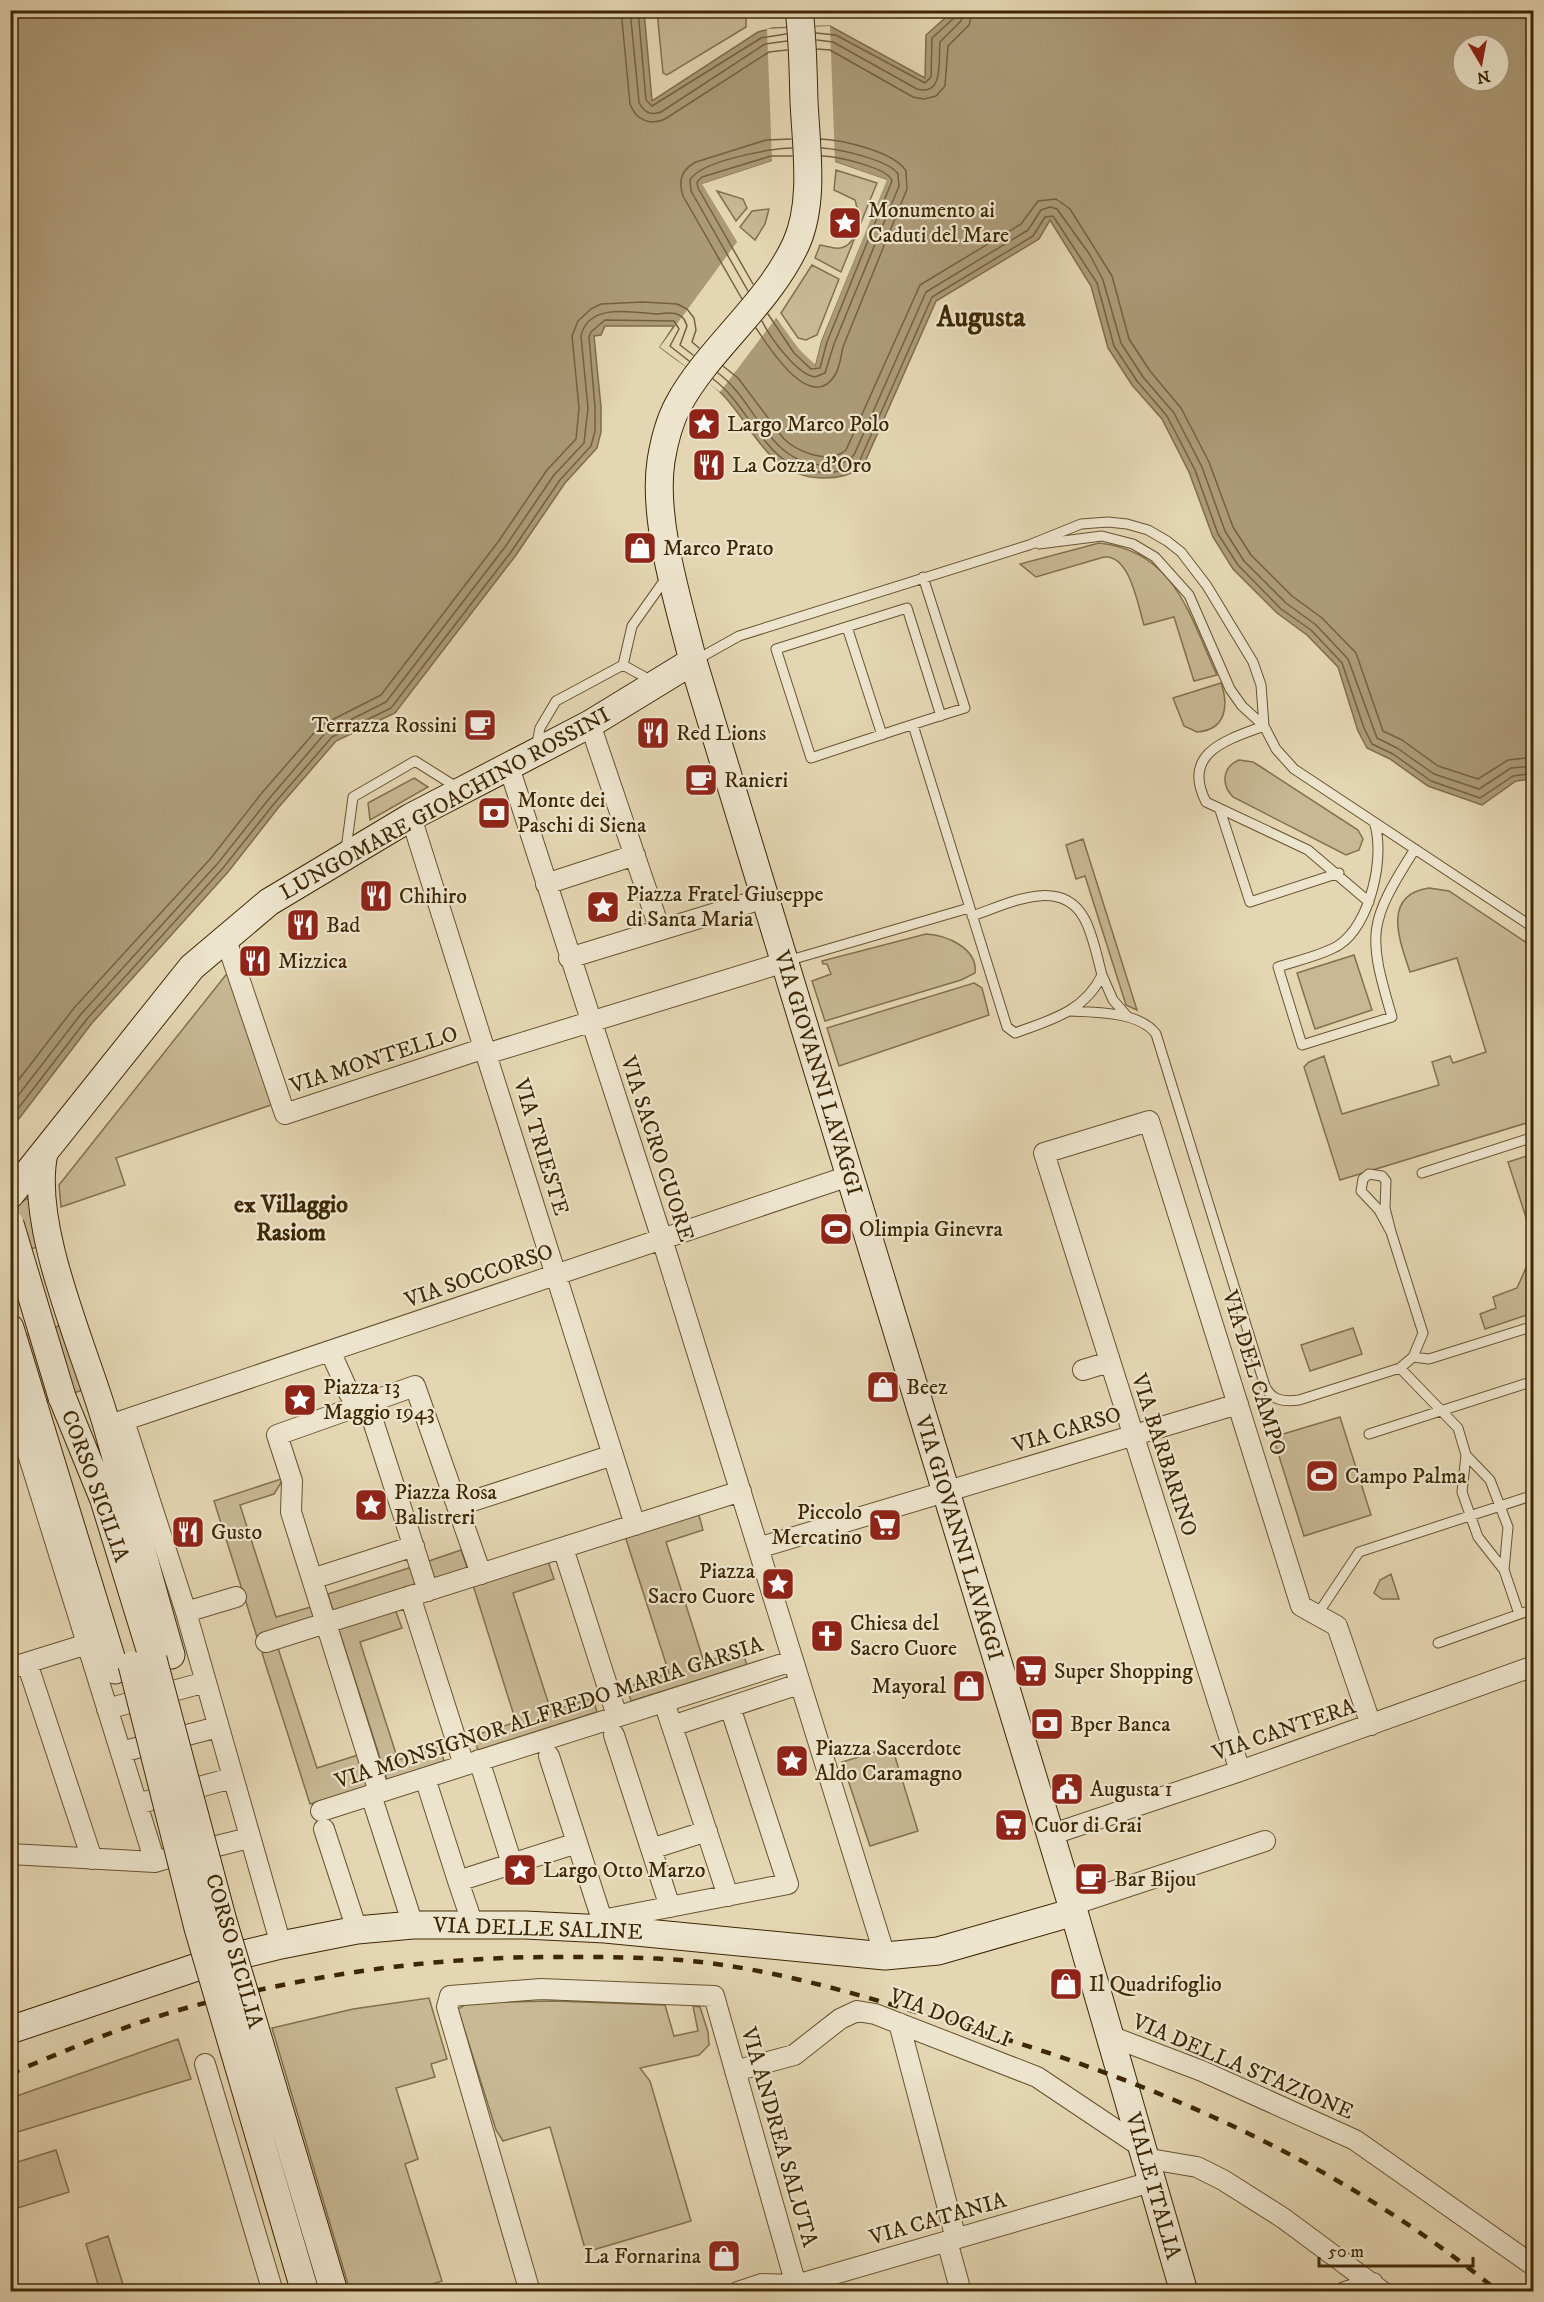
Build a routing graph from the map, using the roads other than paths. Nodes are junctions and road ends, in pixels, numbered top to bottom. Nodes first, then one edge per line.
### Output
1 (804, 16) edge
2 (1029, 545) junction
3 (671, 570) junction
4 (923, 577) junction
5 (847, 627) junction
6 (693, 661) junction
7 (623, 665) junction
8 (657, 684) junction
9 (941, 716) junction
10 (590, 724) junction
11 (913, 725) junction
12 (1264, 726) junction
13 (882, 735) junction
14 (535, 753) junction
15 (509, 767) junction
16 (463, 790) junction
17 (1220, 810) junction
18 (411, 817) junction
19 (1374, 822) junction
20 (1415, 849) junction
21 (345, 855) junction
22 (635, 855) junction
23 (1338, 873) junction
24 (546, 884) junction
25 (765, 898) junction
26 (1369, 902) junction
27 (970, 912) junction
28 (1533, 928) edge
29 (660, 930) junction
30 (225, 937) junction
31 (569, 958) junction
32 (785, 962) junction
33 (1102, 975) junction
34 (1070, 1011) junction
35 (1131, 1020) junction
36 (590, 1022) junction
37 (486, 1051) junction
38 (1533, 1137) edge
39 (44, 1152) junction
40 (1044, 1153) joint
41 (1422, 1173) dead end
42 (849, 1176) junction
43 (10, 1196) edge
44 (10, 1224) edge
45 (1391, 1232) junction
46 (662, 1239) junction
47 (10, 1259) edge
48 (556, 1275) junction
49 (61, 1282) junction
50 (10, 1318) edge
51 (1533, 1326) edge
52 (10, 1328) edge
53 (330, 1351) junction
54 (1413, 1357) junction
55 (1109, 1362) junction
56 (1400, 1368) junction
57 (1083, 1370) dead end
58 (1533, 1381) edge
59 (10, 1396) edge
60 (1238, 1404) junction
61 (360, 1405) junction
62 (1443, 1410) junction
63 (115, 1424) junction
64 (1369, 1434) dead end
65 (1132, 1435) junction
66 (19, 1455) edge
67 (613, 1455) junction
68 (1466, 1455) junction
69 (741, 1491) junction
70 (944, 1491) junction
71 (1533, 1495) edge
72 (458, 1506) junction
73 (1500, 1506) junction
74 (1470, 1515) junction
75 (635, 1525) junction
76 (414, 1546) junction
77 (563, 1548) junction
78 (758, 1548) junction
79 (1504, 1570) junction
80 (481, 1574) junction
81 (312, 1579) junction
82 (419, 1593) junction
83 (236, 1597) dead end
84 (1533, 1609) edge
85 (186, 1612) junction
86 (1519, 1614) junction
87 (1317, 1615) junction
88 (326, 1623) junction
89 (266, 1642) dead end
90 (1438, 1643) dead end
91 (87, 1644) junction
92 (792, 1661) junction
93 (143, 1662) junction
94 (19, 1666) edge
95 (1533, 1666) edge
96 (206, 1682) junction
97 (799, 1684) junction
98 (664, 1701) junction
99 (730, 1707) junction
100 (107, 1709) junction
101 (1371, 1725) junction
102 (218, 1726) junction
103 (616, 1726) junction
104 (672, 1726) junction
105 (121, 1752) junction
106 (549, 1756) dead end
107 (471, 1763) junction
108 (1240, 1771) junction
109 (232, 1778) junction
110 (425, 1778) junction
111 (375, 1794) junction
112 (137, 1804) junction
113 (707, 1831) junction
114 (1050, 1835) junction
115 (249, 1838) junction
116 (1265, 1841) dead end
117 (577, 1843) junction
118 (651, 1849) junction
119 (10, 1854) edge
120 (92, 1859) junction
121 (155, 1862) junction
122 (512, 1864) junction
123 (459, 1881) junction
124 (728, 1896) junction
125 (670, 1907) junction
126 (1073, 1909) junction
127 (413, 1925) junction
128 (473, 1925) junction
129 (604, 1925) junction
130 (357, 1930) junction
131 (281, 1945) junction
132 (885, 1956) junction
133 (899, 2023) junction
134 (10, 2030) edge
135 (1110, 2036) junction
136 (205, 2064) dead end
137 (735, 2071) junction
138 (1122, 2080) joint
139 (1145, 2162) junction
140 (951, 2240) junction
141 (1533, 2266) edge
142 (1378, 2287) edge
143 (797, 2288) edge
144 (273, 2292) edge
145 (305, 2292) edge
146 (334, 2292) edge
147 (530, 2292) edge
148 (738, 2292) edge
149 (961, 2292) edge
150 (1184, 2292) edge
151 (1345, 2292) edge

1 - 3 main road, VIA GIOVANNI LAVAGGI
2 - 4 lane
2 - 12 lane
2 - 12 lane
3 - 6 main road, VIA GIOVANNI LAVAGGI
3 - 7 lane
4 - 6 lane
4 - 9 lane
5 - 9 lane
5 - 13 lane
5 - 13 lane
6 - 8 main road, LUNGOMARE GIOACHINO ROSSINI
6 - 25 main road, VIA GIOVANNI LAVAGGI
7 - 8 lane
7 - 14 lane
8 - 10 main road, LUNGOMARE GIOACHINO ROSSINI
9 - 11 lane
10 - 14 main road, LUNGOMARE GIOACHINO ROSSINI
10 - 22 street
11 - 13 lane
11 - 27 lane
12 - 17 lane
12 - 19 lane
14 - 15 main road, LUNGOMARE GIOACHINO ROSSINI
15 - 16 main road, LUNGOMARE GIOACHINO ROSSINI
15 - 24 street, VIA SACRO CUORE
16 - 18 main road, LUNGOMARE GIOACHINO ROSSINI
16 - 21 lane
17 - 23 lane
17 - 23 lane
18 - 21 main road, LUNGOMARE GIOACHINO ROSSINI
18 - 37 street, VIA TRIESTE
19 - 20 lane
19 - 26 lane
20 - 26 lane
20 - 28 lane
21 - 30 main road, LUNGOMARE GIOACHINO ROSSINI
22 - 24 street
22 - 29 street
23 - 26 lane
24 - 31 street, VIA SACRO CUORE
25 - 29 street
25 - 32 main road, VIA GIOVANNI LAVAGGI
27 - 32 lane
27 - 33 lane
27 - 34 lane
29 - 31 street
30 - 37 street, VIA MONTELLO
30 - 39 main road, LUNGOMARE GIOACHINO ROSSINI
31 - 36 street, VIA SACRO CUORE
32 - 36 street, VIA MONTELLO
32 - 42 main road, VIA GIOVANNI LAVAGGI
33 - 34 lane
33 - 35 lane
34 - 35 lane
35 - 56 lane
36 - 37 street, VIA MONTELLO
36 - 46 street, VIA SACRO CUORE
37 - 48 street, VIA TRIESTE
38 - 41 lane
39 - 43 main road, LUNGOMARE GIOACHINO ROSSINI
39 - 49 main road
40 - 55 street, VIA BARBARINO
40 - 60 street, VIA DEL CAMPO
42 - 46 street, VIA SOCCORSO
42 - 70 main road, VIA GIOVANNI LAVAGGI
44 - 93 main road, CORSO SICILIA, bridge
45 - 45 lane
45 - 54 lane
46 - 48 street, VIA SOCCORSO
46 - 69 street, VIA SACRO CUORE
47 - 49 main road
48 - 53 street, VIA SOCCORSO
48 - 67 street, VIA TRIESTE
49 - 50 main road
49 - 63 main road
51 - 54 lane
52 - 93 main road
53 - 61 street
53 - 63 street, VIA SOCCORSO
54 - 56 lane
55 - 57 street
55 - 65 street, VIA BARBARINO
56 - 62 lane
58 - 62 lane
59 - 66 street
60 - 65 street, VIA CARSO
60 - 87 street, VIA DEL CAMPO
61 - 72 street
61 - 76 street
61 - 81 street
62 - 64 lane
62 - 68 lane
63 - 85 street, CORSO SICILIA
63 - 93 main road
65 - 70 street, VIA CARSO
65 - 108 street, VIA BARBARINO
66 - 91 street
67 - 72 street
67 - 75 street, VIA TRIESTE
68 - 73 lane
68 - 74 lane
69 - 75 street
69 - 78 street, VIA SACRO CUORE
70 - 78 street, VIA CARSO
70 - 114 main road, VIA GIOVANNI LAVAGGI
71 - 73 lane
72 - 80 street
73 - 74 lane
73 - 79 lane
74 - 79 lane
74 - 87 lane
75 - 77 street
76 - 81 street
76 - 82 street
77 - 80 street
77 - 103 street
78 - 92 street, VIA SACRO CUORE
79 - 86 lane
80 - 82 street
81 - 88 street
82 - 88 street
82 - 107 street
83 - 85 street
84 - 86 lane
85 - 96 street, CORSO SICILIA
86 - 90 lane
87 - 101 street, VIA DEL CAMPO
88 - 89 street
88 - 111 street
91 - 94 street
91 - 100 street
92 - 97 street
92 - 98 street, VIA MONSIGNOR ALFREDO MARIA GARSIA
93 - 145 main road, CORSO SICILIA, bridge
93 - 146 main road, CORSO SICILIA, bridge
94 - 120 street
95 - 101 street, VIA CANTERA
96 - 100 street
96 - 102 street, CORSO SICILIA
97 - 99 street
97 - 132 street
98 - 103 street, VIA MONSIGNOR ALFREDO MARIA GARSIA
98 - 104 street
99 - 104 street
99 - 124 street
100 - 105 street
101 - 108 street, VIA CANTERA
102 - 105 street
102 - 109 street, CORSO SICILIA
103 - 107 street, VIA MONSIGNOR ALFREDO MARIA GARSIA
103 - 118 street
104 - 113 street
105 - 112 street
106 - 117 street
107 - 110 street, VIA MONSIGNOR ALFREDO MARIA GARSIA
107 - 122 street
108 - 114 street, VIA CANTERA
109 - 112 street
109 - 115 street, CORSO SICILIA
110 - 111 street, VIA MONSIGNOR ALFREDO MARIA GARSIA
110 - 123 street
111 - 127 street
111 - 130 street, VIA MONSIGNOR ALFREDO MARIA GARSIA
112 - 121 street
113 - 118 street
113 - 124 street
114 - 126 main road, VIA GIOVANNI LAVAGGI
115 - 121 street
115 - 131 street, CORSO SICILIA
116 - 126 street
117 - 122 street
117 - 129 street
118 - 125 street
119 - 120 street
120 - 121 street
122 - 123 street
123 - 128 street
124 - 125 street
125 - 129 street
126 - 132 main road, VIA DELLE SALINE
126 - 135 main road, VIA GIOVANNI LAVAGGI
127 - 128 main road, VIA DELLE SALINE
127 - 130 main road, VIA DELLE SALINE
128 - 129 main road, VIA DELLE SALINE
129 - 132 main road, VIA DELLE SALINE
130 - 131 main road, VIA DELLE SALINE
131 - 134 main road, VIA DELLE SALINE
133 - 137 street, VIA DOGALI
133 - 139 street, VIA DOGALI
133 - 140 street
135 - 138 main road, VIA GIOVANNI LAVAGGI
135 - 141 street, VIA DELLA STAZIONE
136 - 144 street
137 - 143 street, VIA ANDREA SALUTA
137 - 147 street, VIA ANDREA SALUTA
138 - 139 main road, VIALE ITALIA
139 - 140 street, VIA CATANIA
139 - 142 street
139 - 150 main road, VIALE ITALIA
140 - 143 street, VIA CATANIA
140 - 149 street
142 - 151 street
143 - 148 street, VIA CATANIA

